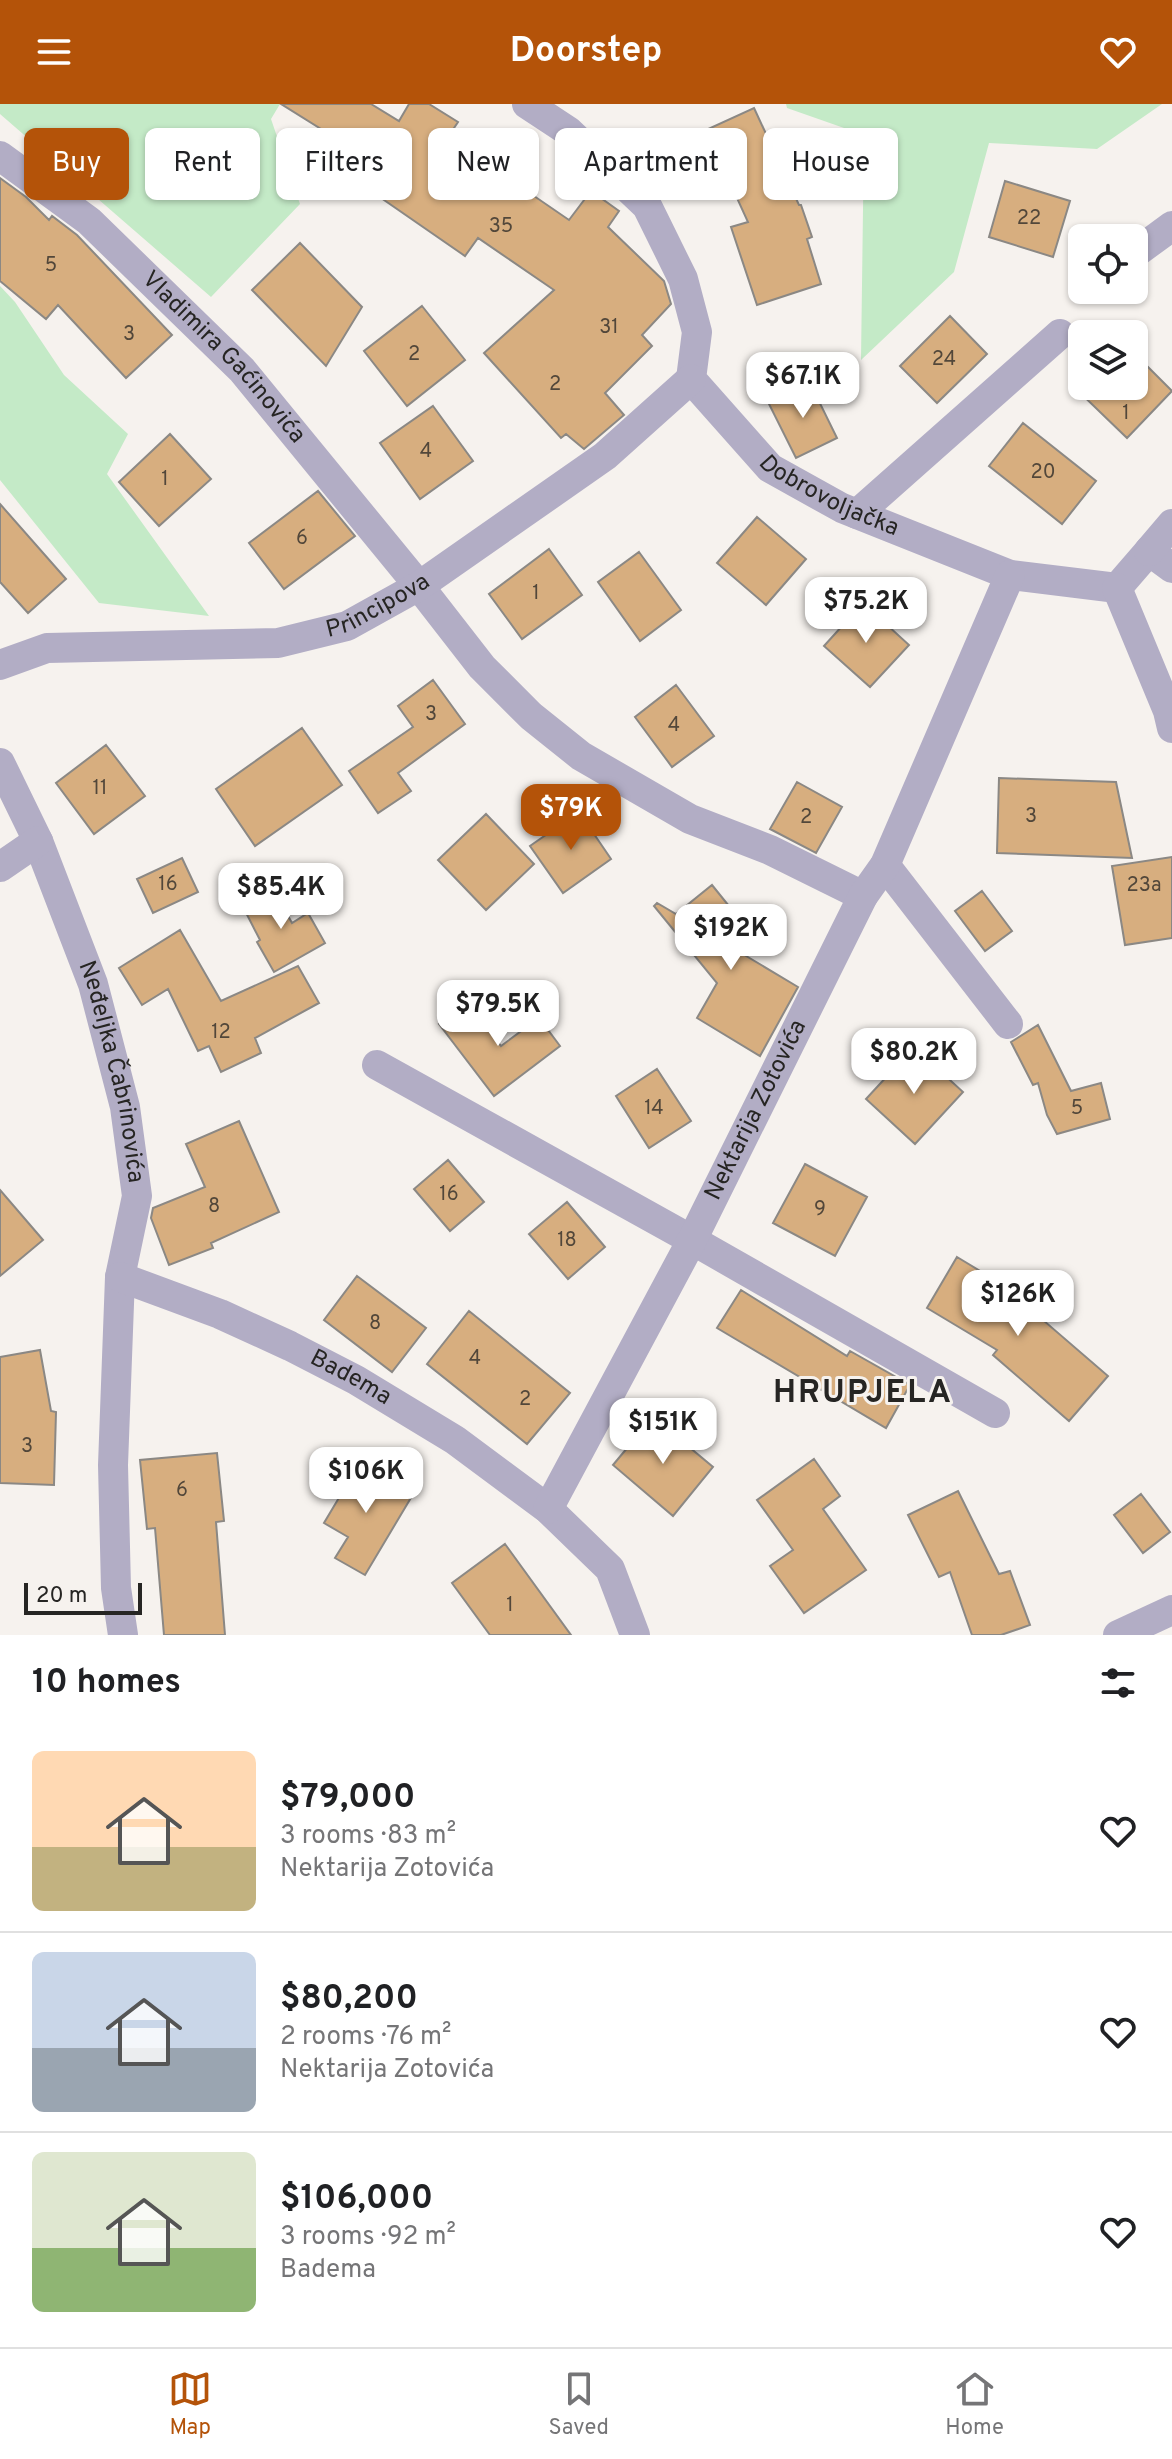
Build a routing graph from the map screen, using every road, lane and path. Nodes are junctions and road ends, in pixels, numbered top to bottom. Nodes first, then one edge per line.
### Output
1 (527, 104) edge
2 (0, 156) edge
3 (1172, 226) edge
4 (1148, 244) edge
5 (1060, 334) dead end
6 (691, 379) junction
7 (857, 514) junction
8 (1172, 524) edge
9 (1161, 559) edge
10 (1010, 575) junction
11 (419, 586) junction
12 (1117, 588) junction
13 (0, 665) edge
14 (1172, 728) edge
15 (0, 763) edge
16 (38, 841) junction
17 (885, 865) junction
18 (0, 867) edge
19 (863, 896) junction
20 (1008, 1024) dead end
21 (377, 1065) dead end
22 (692, 1240) junction
23 (120, 1277) junction
24 (995, 1413) dead end
25 (548, 1509) junction
26 (1172, 1610) edge
27 (123, 1635) edge
28 (635, 1635) edge
29 (1118, 1635) edge

1 - 6 street
2 - 11 street, Vladimira Gaćinovića
3 - 4 street
5 - 7 street
6 - 7 street, Dobrovoljačka
6 - 11 street, Principova
7 - 10 street, Dobrovoljačka
8 - 9 street
9 - 12 street
10 - 12 street, Dobrovoljačka
10 - 17 street, Nektarija Zotovića
11 - 13 street, Principova
11 - 19 street
12 - 14 street
15 - 16 street, Neđeljka Čabrinovića
16 - 18 street
16 - 23 street, Neđeljka Čabrinovića
17 - 19 street, Nektarija Zotovića
17 - 20 street
19 - 22 street, Nektarija Zotovića
21 - 22 street
22 - 24 street
22 - 25 street, Nektarija Zotovića
23 - 25 street, Badema
23 - 27 street, Neđeljka Čabrinovića
25 - 28 street, Badema
26 - 29 street

